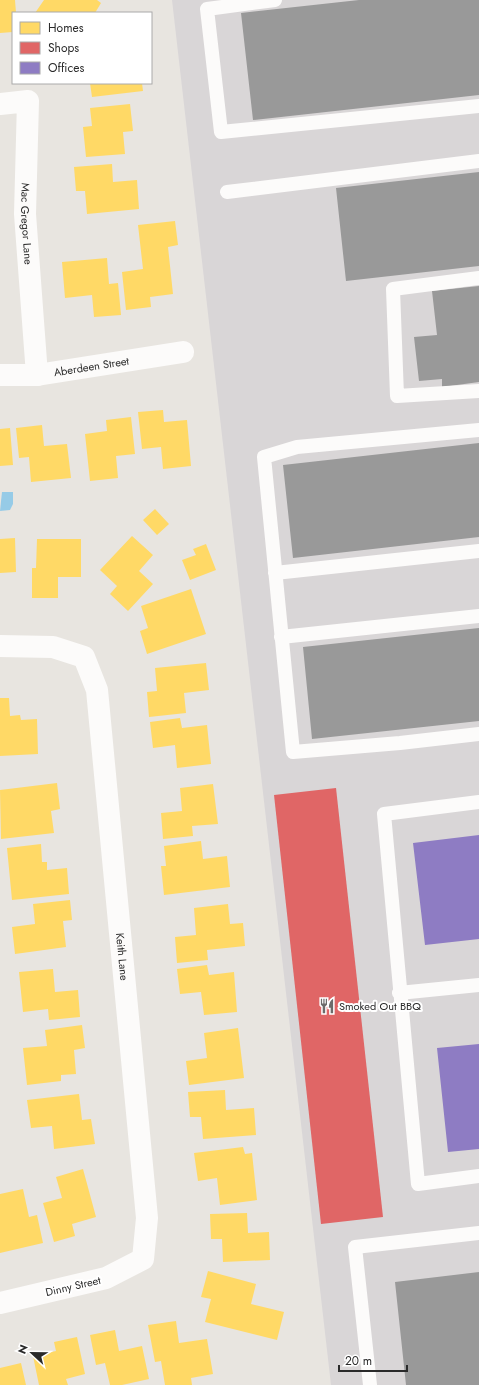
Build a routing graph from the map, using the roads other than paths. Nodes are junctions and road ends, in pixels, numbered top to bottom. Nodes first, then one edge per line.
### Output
1 (275, 0) edge
2 (0, 104) edge
3 (479, 106) edge
4 (479, 161) edge
5 (227, 192) dead end
6 (479, 278) edge
7 (183, 352) dead end
8 (0, 375) edge
9 (37, 375) junction
10 (479, 391) edge
11 (479, 430) edge
12 (479, 551) edge
13 (275, 573) junction
14 (479, 616) edge
15 (281, 638) junction
16 (0, 646) edge
17 (479, 734) edge
18 (479, 802) edge
19 (479, 985) edge
20 (399, 993) junction
21 (479, 1176) edge
22 (479, 1233) edge
23 (143, 1259) joint
24 (0, 1303) edge
25 (370, 1385) edge

1 - 3 lane
2 - 9 street, Mac Gregor Lane
4 - 5 lane
6 - 10 lane
7 - 9 street, Aberdeen Street
8 - 9 street, Aberdeen Street
11 - 13 lane
12 - 13 lane
13 - 15 lane
14 - 15 lane
15 - 17 lane
16 - 23 street, Keith Lane
18 - 20 lane
19 - 20 lane
20 - 21 lane
22 - 25 lane
23 - 24 street, Dinny Street

